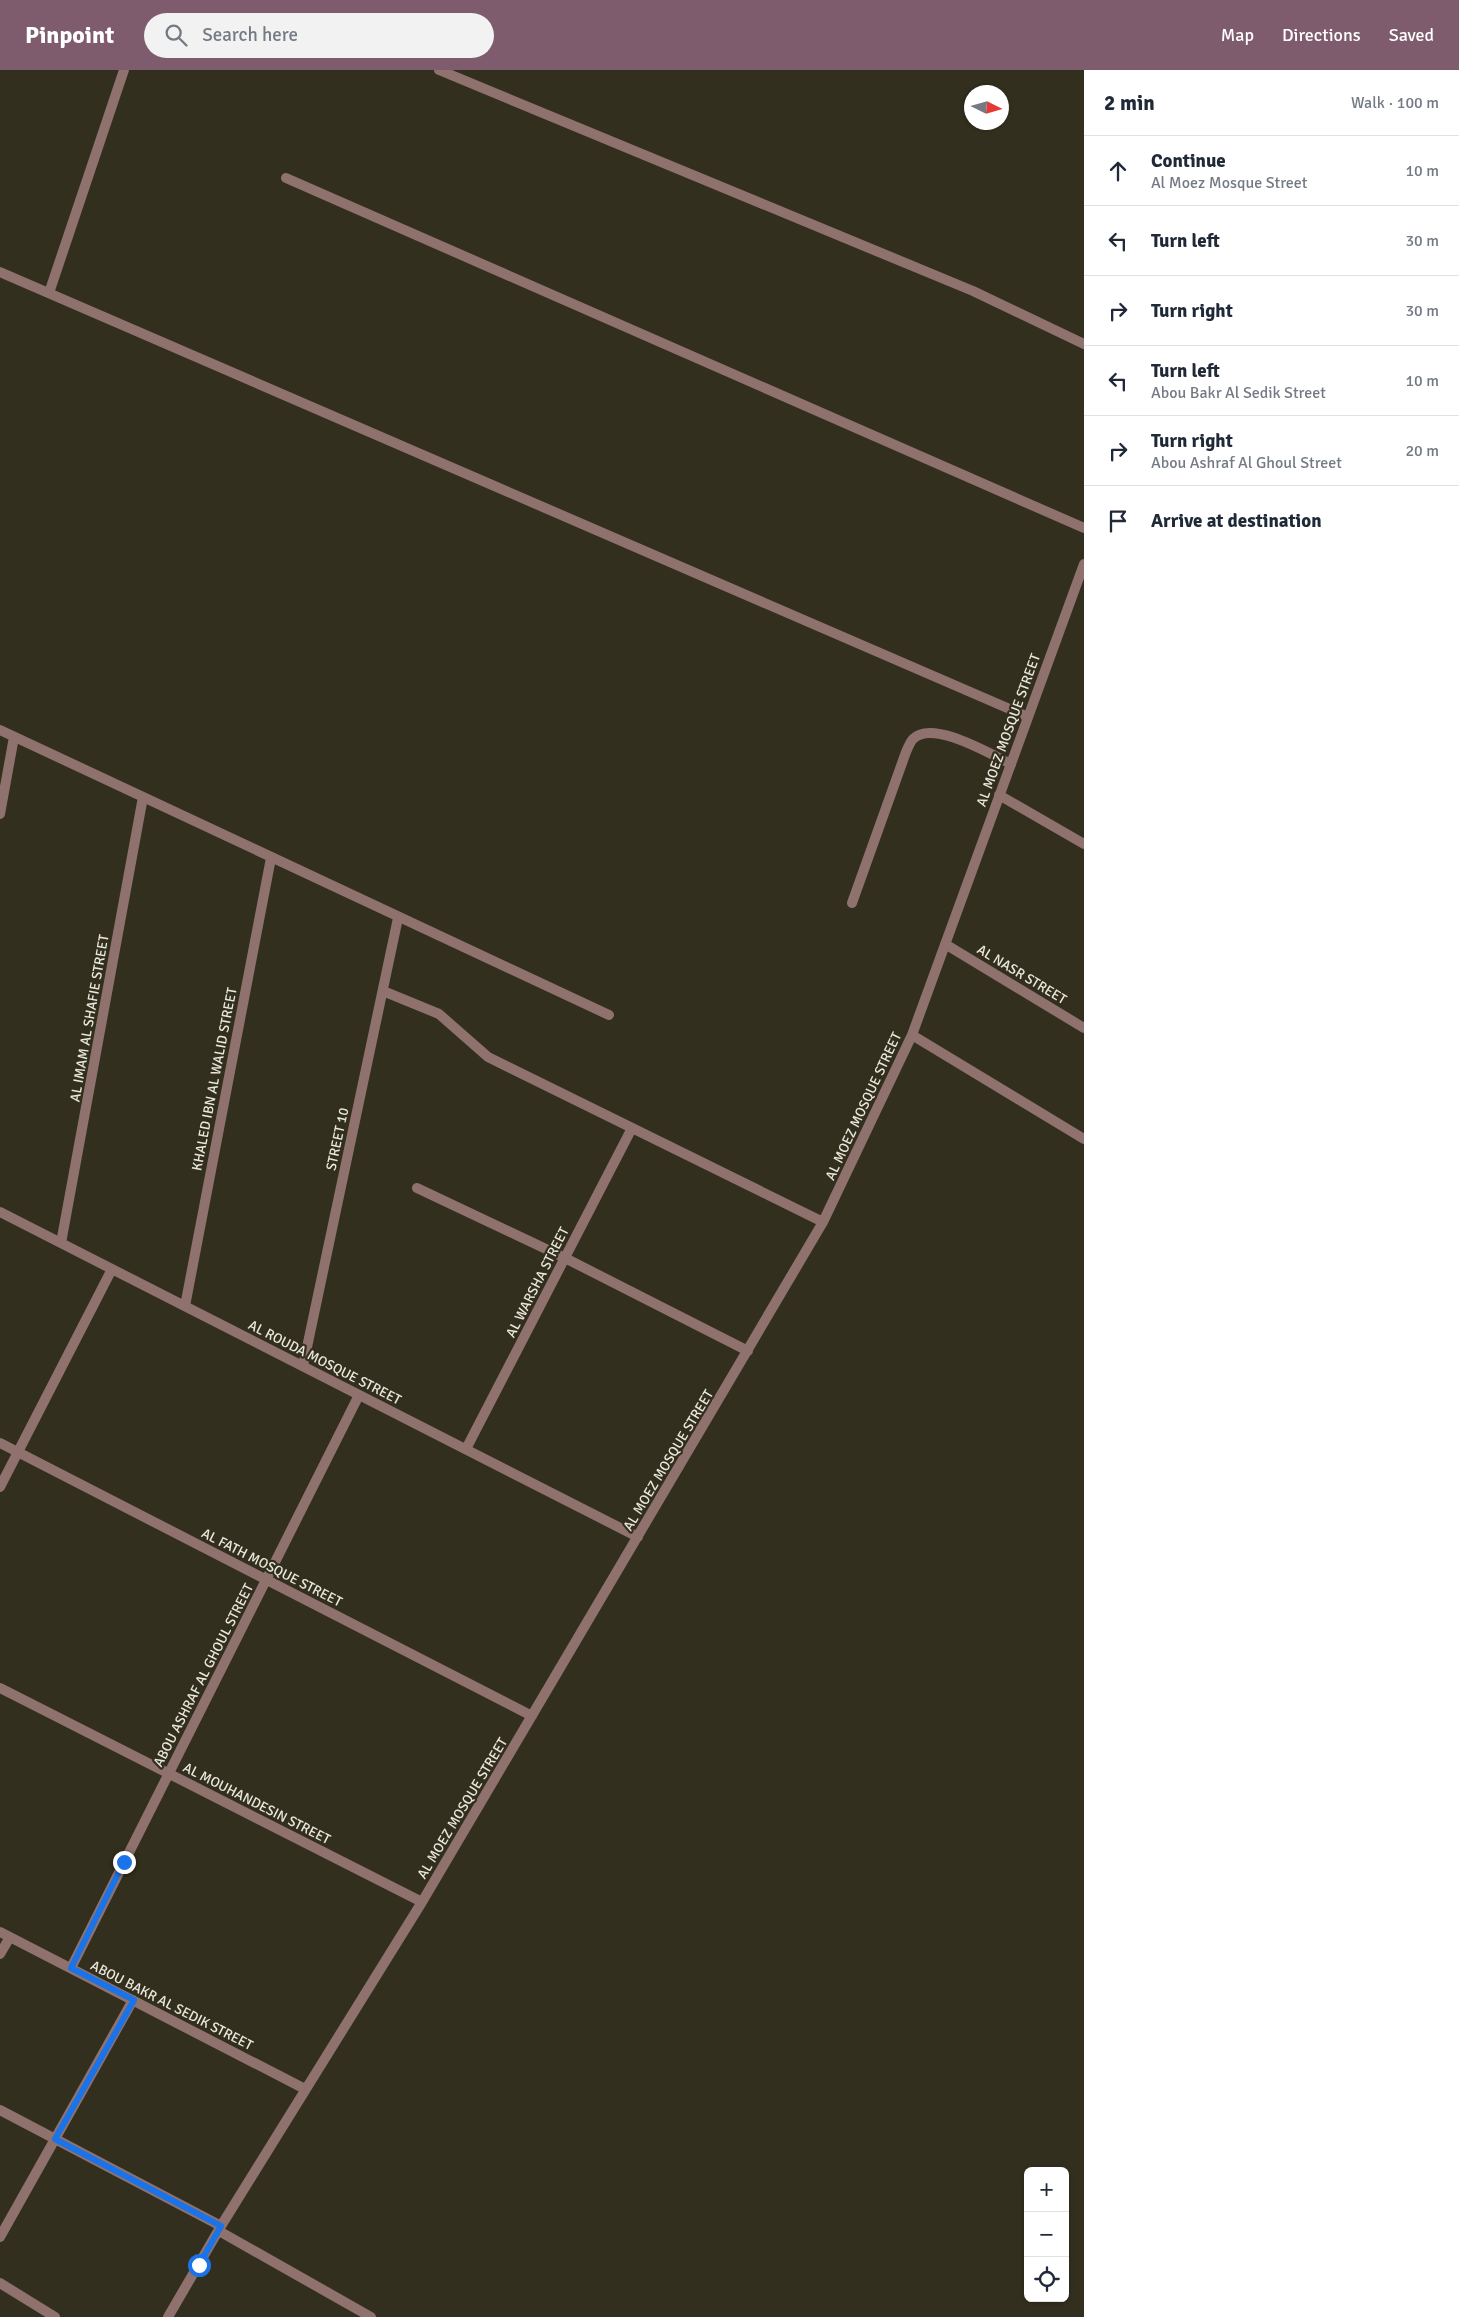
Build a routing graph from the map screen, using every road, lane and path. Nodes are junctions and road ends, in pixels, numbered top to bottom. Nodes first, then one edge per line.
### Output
1 (124, 70) edge
2 (440, 70) edge
3 (286, 178) dead end
4 (0, 272) edge
5 (49, 293) junction
6 (1084, 344) edge
7 (1084, 528) edge
8 (1084, 564) edge
9 (1028, 717) junction
10 (0, 730) edge
11 (14, 737) junction
12 (1011, 764) junction
13 (999, 795) junction
14 (143, 797) junction
15 (0, 814) edge
16 (1084, 844) edge
17 (271, 858) junction
18 (852, 903) dead end
19 (398, 918) junction
20 (945, 944) junction
21 (383, 991) junction
22 (609, 1015) dead end
23 (1084, 1028) edge
24 (912, 1035) junction
25 (632, 1128) junction
26 (1084, 1139) edge
27 (417, 1188) dead end
28 (0, 1212) edge
29 (823, 1222) junction
30 (61, 1243) junction
31 (565, 1258) junction
32 (112, 1269) junction
33 (185, 1306) junction
34 (748, 1350) junction
35 (303, 1366) junction
36 (359, 1395) junction
37 (0, 1443) edge
38 (466, 1449) junction
39 (18, 1452) junction
40 (0, 1487) edge
41 (638, 1537) junction
42 (266, 1580) junction
43 (0, 1688) edge
44 (532, 1716) junction
45 (169, 1773) junction
46 (422, 1902) junction
47 (5, 1935) edge
48 (0, 1954) edge
49 (71, 1968) junction
50 (134, 2000) junction
51 (305, 2089) junction
52 (0, 2110) edge
53 (55, 2139) junction
54 (220, 2228) junction
55 (0, 2237) edge
56 (0, 2283) edge
57 (55, 2317) edge
58 (168, 2317) edge
59 (371, 2317) edge

1 - 5 street
2 - 6 street
3 - 7 street
4 - 5 street
5 - 9 street
8 - 9 street, AL MOEZ MOSQUE STREET
9 - 12 street, AL MOEZ MOSQUE STREET
10 - 11 street
11 - 14 street
11 - 15 street
12 - 13 street, AL MOEZ MOSQUE STREET
12 - 18 street
13 - 16 street
13 - 20 street, AL MOEZ MOSQUE STREET
14 - 17 street
14 - 30 street, AL IMAM AL SHAFIE STREET
17 - 19 street
17 - 33 street, KHALED IBN AL WALID STREET
19 - 21 street, STREET 10
19 - 22 street
20 - 23 street, AL NASR STREET
20 - 24 street, AL MOEZ MOSQUE STREET
21 - 25 street
21 - 35 street, STREET 10
24 - 26 street
24 - 29 street, AL MOEZ MOSQUE STREET
25 - 29 street
25 - 31 street, AL WARSHA STREET
27 - 31 street
28 - 30 street, AL ROUDA MOSQUE STREET
29 - 34 street, AL MOEZ MOSQUE STREET
30 - 32 street, AL ROUDA MOSQUE STREET
31 - 34 street
31 - 38 street, AL WARSHA STREET
32 - 33 street, AL ROUDA MOSQUE STREET
32 - 39 street
33 - 35 street, AL ROUDA MOSQUE STREET
34 - 41 street, AL MOEZ MOSQUE STREET
35 - 36 street, AL ROUDA MOSQUE STREET
36 - 38 street, AL ROUDA MOSQUE STREET
36 - 42 street, ABOU ASHRAF AL GHOUL STREET
37 - 39 street, AL FATH MOSQUE STREET
38 - 41 street, AL ROUDA MOSQUE STREET
39 - 40 street
39 - 42 street, AL FATH MOSQUE STREET
41 - 44 street, AL MOEZ MOSQUE STREET
42 - 44 street, AL FATH MOSQUE STREET
42 - 45 street, ABOU ASHRAF AL GHOUL STREET
43 - 45 street, AL MOUHANDESIN STREET
44 - 46 street, AL MOEZ MOSQUE STREET
45 - 46 street, AL MOUHANDESIN STREET
45 - 49 street, ABOU ASHRAF AL GHOUL STREET
46 - 51 street, AL MOEZ MOSQUE STREET
47 - 48 street
47 - 49 street, ABOU BAKR AL SEDIK STREET
49 - 50 street, ABOU BAKR AL SEDIK STREET
50 - 51 street, ABOU BAKR AL SEDIK STREET
50 - 53 street
51 - 54 street, AL MOEZ MOSQUE STREET
52 - 53 street
53 - 54 street
53 - 55 street
54 - 58 street, AL MOEZ MOSQUE STREET
54 - 59 street
56 - 57 street

